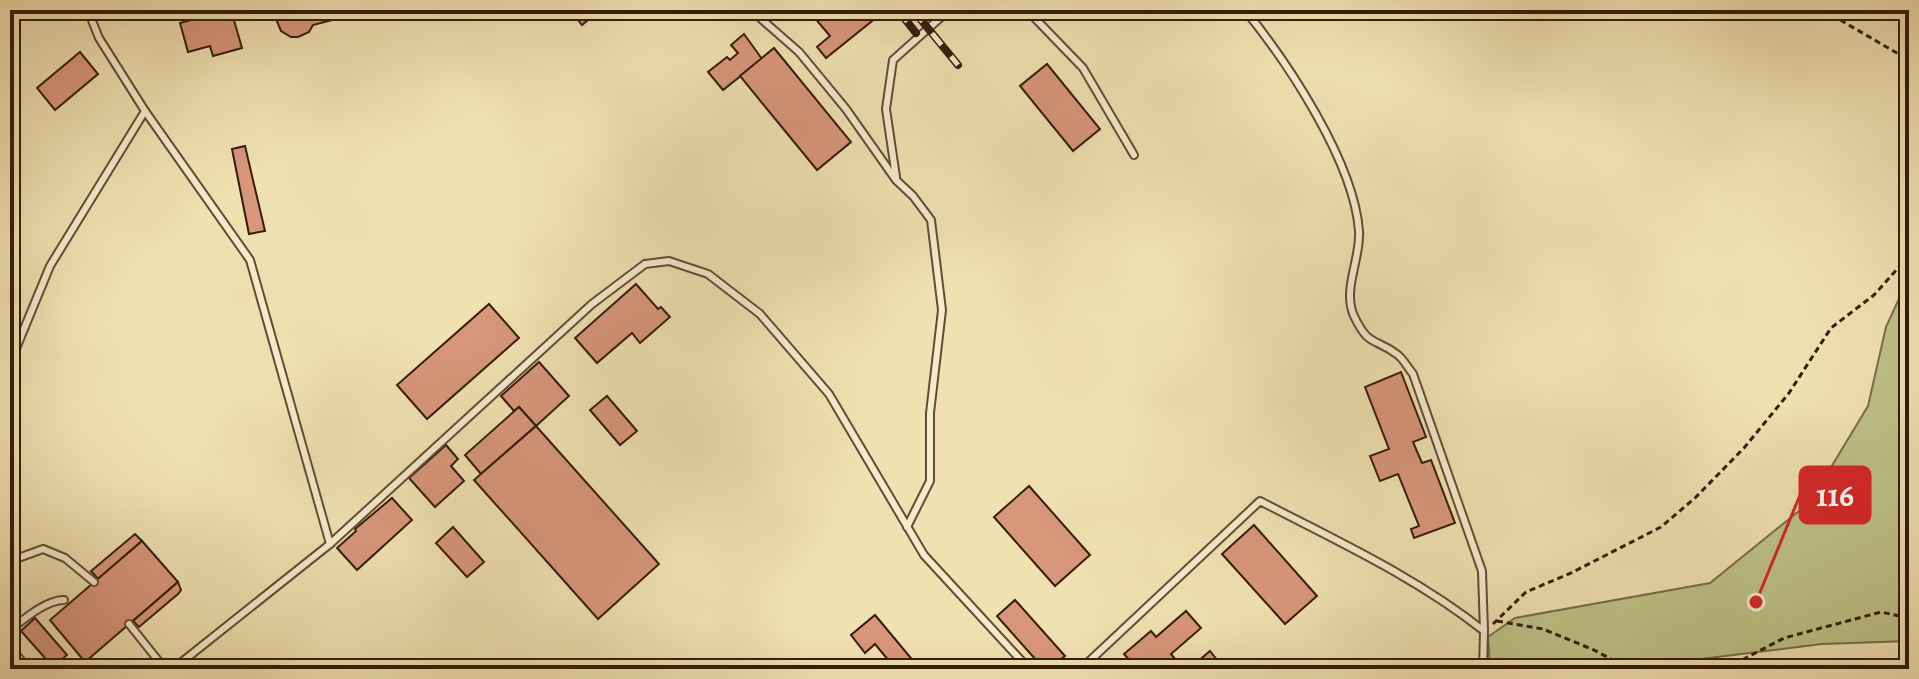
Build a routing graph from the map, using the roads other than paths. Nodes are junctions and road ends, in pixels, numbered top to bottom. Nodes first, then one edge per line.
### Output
1 (91, 10) edge
2 (751, 10) edge
3 (949, 10) edge
4 (1027, 10) edge
5 (1245, 10) edge
6 (145, 111) junction
7 (1134, 155) dead end
8 (896, 180) junction
9 (10, 363) edge
10 (907, 527) junction
11 (330, 544) junction
12 (10, 561) edge
13 (94, 582) dead end
14 (64, 600) dead end
15 (129, 624) dead end
16 (10, 630) edge
17 (1484, 631) junction
18 (10, 647) edge
19 (28, 669) edge
20 (165, 669) edge
21 (173, 669) edge
22 (1029, 669) edge
23 (1081, 669) edge
24 (1483, 669) edge

1 - 6 lane
2 - 8 lane
3 - 8 lane
4 - 7 lane
5 - 17 lane
6 - 9 lane
6 - 11 lane
8 - 10 lane
10 - 11 lane
10 - 22 lane
11 - 21 lane
12 - 13 lane
14 - 16 lane
15 - 20 lane
17 - 23 lane
17 - 24 lane
18 - 19 lane

